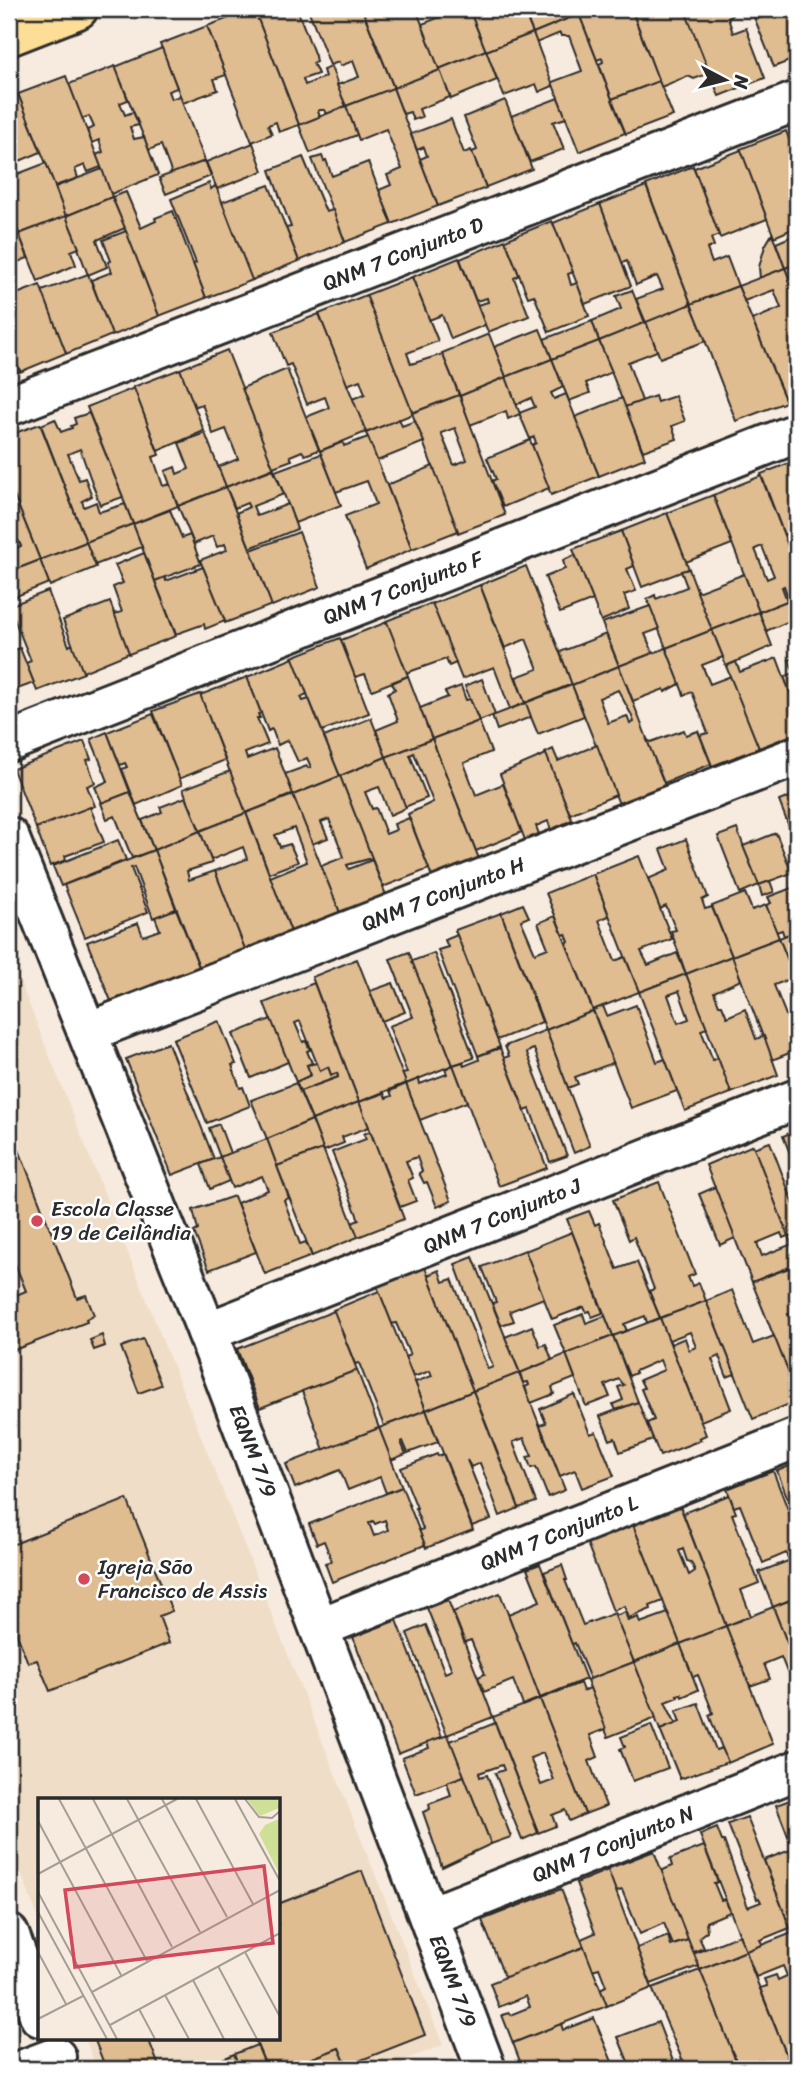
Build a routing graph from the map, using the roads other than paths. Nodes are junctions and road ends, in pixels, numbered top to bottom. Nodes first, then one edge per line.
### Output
1 (78, 9) edge
2 (9, 36) edge
3 (797, 101) edge
4 (9, 406) edge
5 (797, 433) edge
6 (9, 742) edge
7 (797, 756) edge
8 (9, 836) edge
9 (88, 1032) junction
10 (797, 1099) edge
11 (207, 1332) junction
12 (797, 1438) edge
13 (321, 1627) junction
14 (797, 1770) edge
15 (429, 1917) junction
16 (9, 1934) edge
17 (38, 2012) edge
18 (486, 2069) edge

1 - 2 main road
3 - 4 street, QNM 7 Conjunto D
5 - 6 street, QNM 7 Conjunto F
7 - 9 street, QNM 7 Conjunto H
8 - 9 street, EQNM 7/9
9 - 11 street, EQNM 7/9
10 - 11 street, QNM 7 Conjunto J
11 - 13 street, EQNM 7/9
12 - 13 street, QNM 7 Conjunto L
13 - 15 street, EQNM 7/9
14 - 15 street, QNM 7 Conjunto N
15 - 18 street, EQNM 7/9
16 - 17 street

